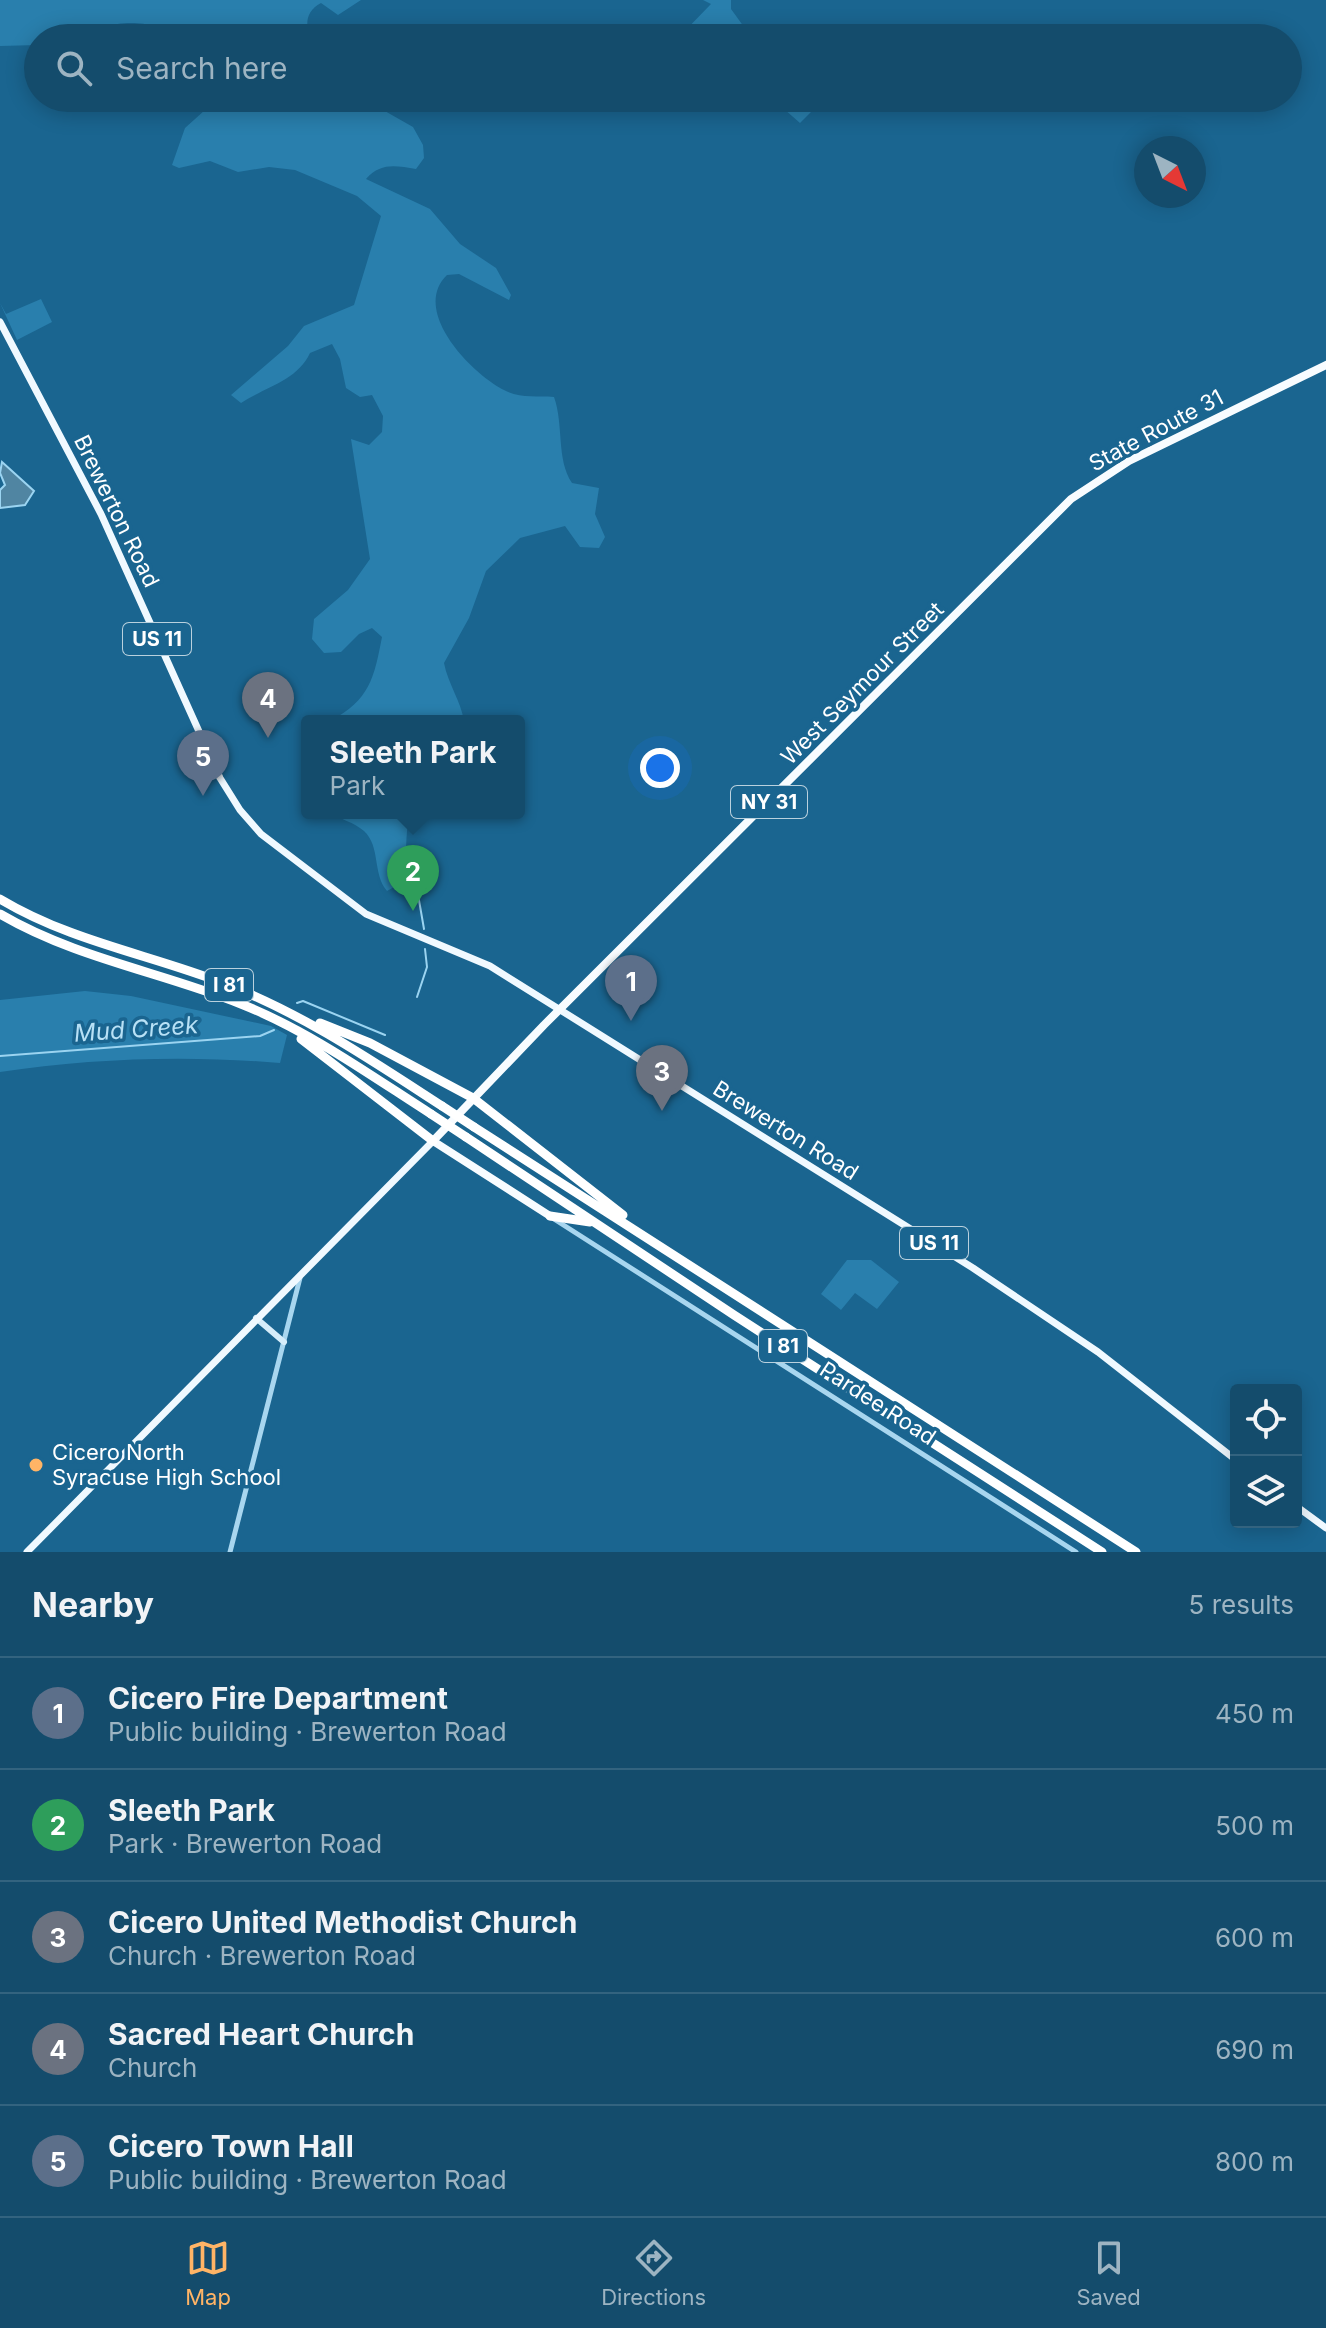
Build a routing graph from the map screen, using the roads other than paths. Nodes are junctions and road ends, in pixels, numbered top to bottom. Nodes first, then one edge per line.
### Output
1 (0, 322) edge
2 (1326, 365) edge
3 (985, 584) joint
4 (0, 899) edge
5 (0, 914) edge
6 (560, 1010) junction
7 (294, 1014) junction
8 (276, 1020) junction
9 (473, 1098) junction
10 (434, 1140) junction
11 (554, 1217) joint
12 (577, 1227) junction
13 (612, 1234) junction
14 (650, 1238) junction
15 (302, 1272) junction
16 (256, 1318) junction
17 (284, 1342) junction
18 (1231, 1456) edge
19 (1302, 1510) edge
20 (1326, 1528) edge
21 (27, 1552) edge
22 (230, 1552) edge
23 (1076, 1552) edge
24 (1102, 1552) edge
25 (1136, 1552) edge

1 - 6 main road, Brewerton Road / US 11
2 - 3 highway, State Route 31 / NY 31
3 - 6 highway, West Seymour Street / NY 31
4 - 7 highway, I 81
5 - 8 highway, I 81
6 - 9 highway, NY 31
6 - 18 main road, Brewerton Road / US 11
7 - 9 highway
7 - 14 highway, I 81, bridge
8 - 10 highway
8 - 13 highway, I 81, bridge
9 - 10 highway, NY 31
9 - 14 highway
10 - 11 highway
10 - 15 main road, NY 31
11 - 12 highway
12 - 13 highway
12 - 23 street, Pardee Road
13 - 24 highway, I 81
14 - 25 highway, I 81
15 - 16 main road, NY 31
15 - 17 street
16 - 17 main road
16 - 21 main road, NY 31
17 - 22 street
19 - 20 main road

